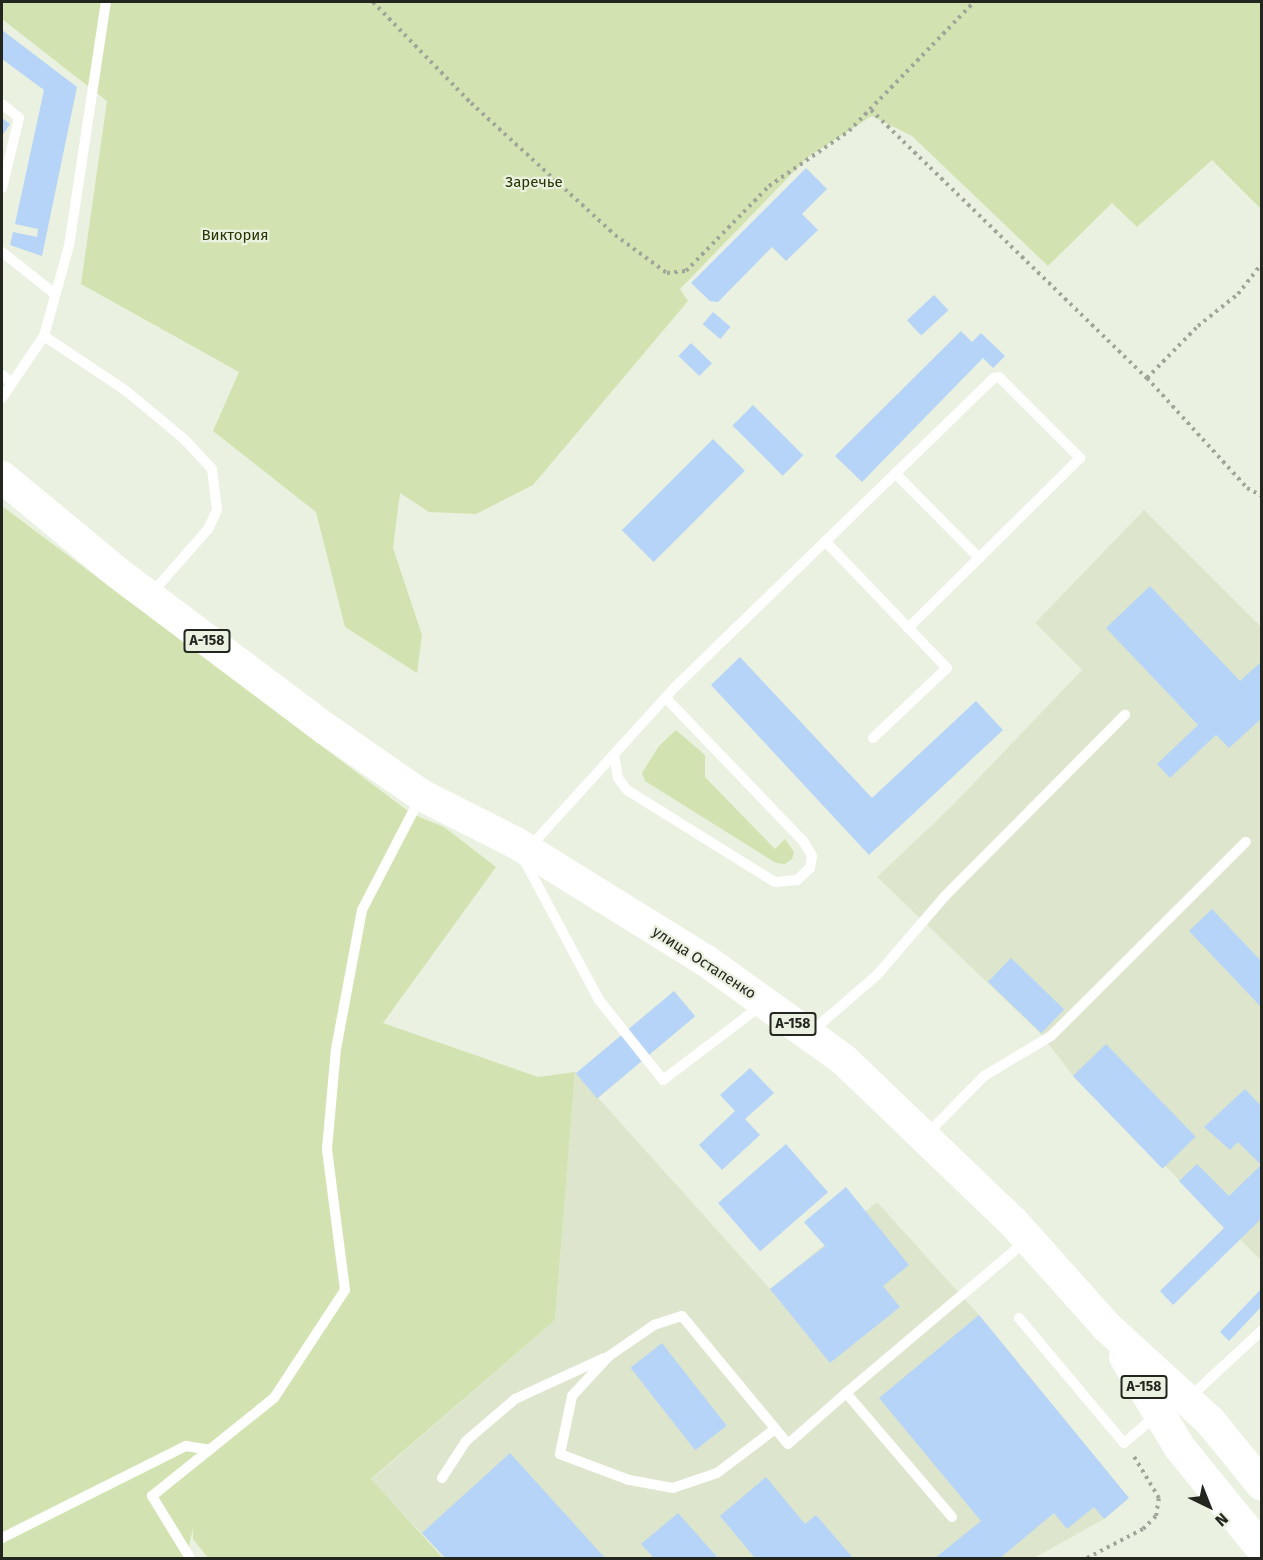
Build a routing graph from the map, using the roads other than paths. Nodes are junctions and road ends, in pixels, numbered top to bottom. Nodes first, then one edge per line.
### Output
1 (106, 2) edge
2 (2, 104) edge
3 (2, 188) edge
4 (2, 252) edge
5 (56, 294) junction
6 (44, 336) junction
7 (2, 375) edge
8 (12, 383) junction
9 (2, 398) edge
10 (895, 473) junction
11 (2, 477) edge
12 (825, 541) junction
13 (979, 558) junction
14 (149, 596) junction
15 (908, 628) junction
16 (666, 698) junction
17 (1125, 715) dead end
18 (873, 738) dead end
19 (614, 755) junction
20 (422, 795) junction
21 (1246, 842) dead end
22 (521, 847) junction
23 (764, 1003) junction
24 (809, 1034) junction
25 (924, 1137) junction
26 (1029, 1239) junction
27 (1019, 1318) dead end
28 (1107, 1327) junction
29 (1262, 1330) edge
30 (609, 1356) junction
31 (846, 1393) junction
32 (1187, 1400) junction
33 (1159, 1413) junction
34 (775, 1429) junction
35 (210, 1450) junction
36 (442, 1478) dead end
37 (1262, 1485) edge
38 (952, 1517) dead end
39 (2, 1538) edge
40 (1262, 1549) edge
41 (190, 1558) edge

1 - 5 lane
2 - 3 lane
4 - 5 lane
5 - 6 lane
6 - 8 lane
6 - 14 lane
7 - 8 lane
8 - 9 lane
10 - 12 lane
10 - 13 lane
10 - 13 lane
11 - 14 main road, А-158
12 - 15 lane
12 - 16 lane
13 - 15 lane
14 - 20 main road, А-158
15 - 18 lane
16 - 19 lane
16 - 19 lane
17 - 24 lane
19 - 22 lane
20 - 22 main road, улица Остапенко / А-158
20 - 35 lane
21 - 25 lane
22 - 23 main road, улица Остапенко / А-158
22 - 23 lane
23 - 24 main road, улица Остапенко / А-158
24 - 25 main road, улица Остапенко / А-158
25 - 26 main road, улица Остапенко / А-158
26 - 28 main road, улица Остапенко / А-158
26 - 31 lane
27 - 33 lane
28 - 32 main road, улица Остапенко / А-158
28 - 33 main road, улица Остапенко / А-158
29 - 32 lane
30 - 34 lane
30 - 34 lane
30 - 36 lane
31 - 34 lane
31 - 38 lane
32 - 37 main road, улица Остапенко / А-158
33 - 40 main road, улица Остапенко / А-158
35 - 39 lane
35 - 41 lane

